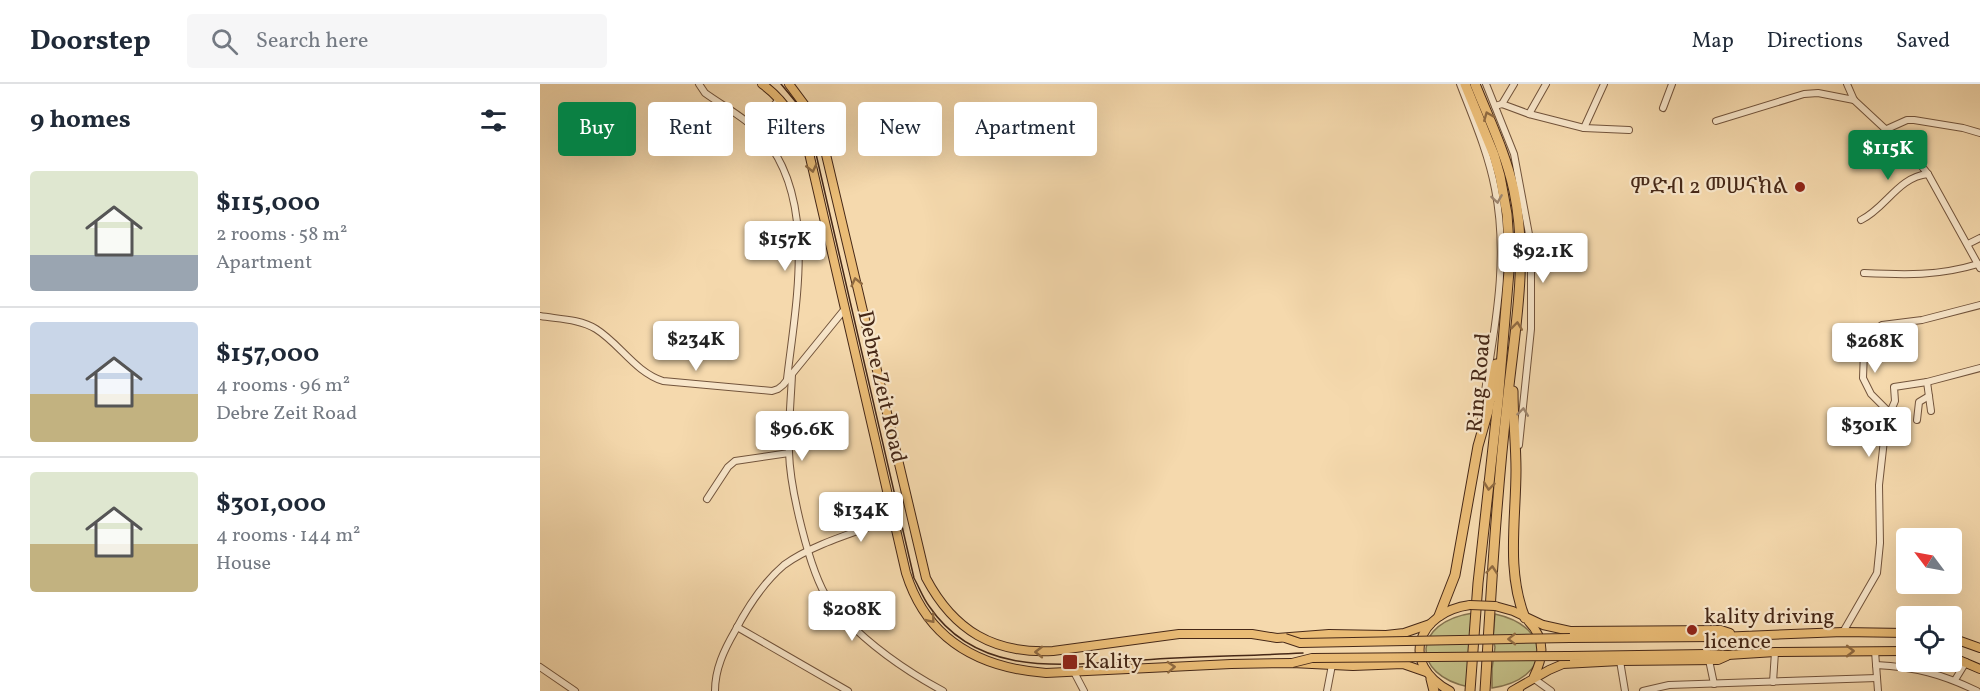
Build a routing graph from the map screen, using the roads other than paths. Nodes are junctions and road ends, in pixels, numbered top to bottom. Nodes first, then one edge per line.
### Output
1 (699, 84) edge
2 (762, 84) edge
3 (789, 84) edge
4 (1460, 84) edge
5 (1465, 84) edge
6 (1475, 84) edge
7 (1486, 84) edge
8 (1514, 84) edge
9 (1546, 84) edge
10 (1604, 84) edge
11 (1672, 84) edge
12 (1847, 84) edge
13 (779, 99) junction
14 (1854, 100) junction
15 (777, 102) edge
16 (1499, 105) junction
17 (1664, 108) dead end
18 (1529, 114) junction
19 (745, 121) edge
20 (1716, 121) dead end
21 (1584, 128) junction
22 (1887, 129) junction
23 (1629, 130) dead end
24 (1980, 133) edge
25 (775, 156) edge
26 (1928, 174) junction
27 (1861, 220) dead end
28 (1980, 238) edge
29 (1968, 244) junction
30 (1979, 266) edge
31 (1864, 273) dead end
32 (1980, 305) edge
33 (844, 310) junction
34 (540, 316) edge
35 (1505, 324) junction
36 (1513, 356) junction
37 (1980, 368) edge
38 (790, 377) junction
39 (1927, 382) junction
40 (1929, 396) junction
41 (1932, 411) dead end
42 (1889, 412) junction
43 (1917, 420) dead end
44 (1478, 446) junction
45 (789, 453) junction
46 (1516, 470) junction
47 (706, 499) dead end
48 (894, 518) junction
49 (808, 551) junction
50 (1439, 616) junction
51 (1525, 618) junction
52 (1430, 624) junction
53 (737, 627) junction
54 (1843, 632) junction
55 (1896, 633) edge
56 (1734, 635) junction
57 (1285, 638) junction
58 (1962, 642) edge
59 (1980, 648) edge
60 (1875, 651) junction
61 (1896, 651) edge
62 (1774, 652) junction
63 (1728, 655) junction
64 (1709, 660) junction
65 (1620, 661) junction
66 (1962, 661) edge
67 (1966, 662) junction
68 (1292, 663) junction
69 (1332, 665) junction
70 (1876, 665) junction
71 (540, 667) edge
72 (1980, 669) edge
73 (1074, 672) junction
74 (1429, 675) junction
75 (1533, 678) junction
76 (1877, 678) junction
77 (1955, 680) junction
78 (1773, 682) junction
79 (1714, 684) junction
80 (1516, 690) edge
81 (575, 691) edge
82 (715, 691) edge
83 (848, 691) edge
84 (943, 691) edge
85 (1084, 691) edge
86 (1327, 691) edge
87 (1434, 691) edge
88 (1450, 691) edge
89 (1470, 691) edge
90 (1485, 691) edge
91 (1551, 691) edge
92 (1625, 691) edge
93 (1643, 691) edge
94 (1878, 691) edge
95 (1977, 691) edge

1 - 19 street
2 - 13 main road, Debre Zeit Road
57 -> 3 main road, Debre Zeit Road
4 -> 44 street
5 - 35 highway, Ring Road
36 -> 6 highway, Ring Road
7 - 16 street
8 - 16 street
9 - 18 street
10 - 21 street
11 - 17 street
12 - 14 street
13 - 15 street
13 -> 33 main road, Debre Zeit Road
14 - 20 street
14 - 22 street
16 - 18 street
46 -> 16 street
18 - 21 street
21 - 23 street
22 - 24 street
22 - 26 street
25 - 38 street
26 - 27 street
26 - 29 street
28 - 29 street
29 - 30 street
30 - 31 street
32 - 42 street
33 - 38 street
33 - 48 main road, Debre Zeit Road
34 - 38 street
35 - 44 highway
35 -> 89 highway, Ring Road
36 - 46 highway
90 -> 36 highway, Ring Road
37 - 39 street
38 - 45 street
39 - 40 street
39 - 42 street
40 - 41 street
40 - 43 street
42 - 54 street
44 - 50 highway
45 - 47 street
45 - 49 street
46 - 51 highway
48 - 49 street
48 -> 73 main road, Debre Zeit Road
49 - 53 street
49 - 84 street
50 - 51 main road, bridge
50 - 52 main road
51 - 56 main road
51 - 75 main road
52 - 57 main road
52 - 74 main road
53 - 82 street
53 - 83 street
54 - 55 main road
54 - 56 main road
56 -> 57 main road, bridge
58 - 59 main road
60 - 61 main road
62 -> 60 main road
60 - 70 street
62 - 63 main road
62 - 78 street
63 - 64 main road
63 - 68 main road, bridge
64 - 65 main road
64 - 79 street
65 - 75 main road
65 - 92 street
66 - 67 main road
67 - 72 main road
67 - 77 street
68 - 69 main road
73 -> 68 main road, Debre Zeit Road
69 - 74 main road
69 - 86 street
70 - 76 street
70 - 77 street
71 - 81 street
73 - 85 street
74 - 87 highway
74 - 88 main road
75 - 80 main road
75 - 91 street
76 - 78 street
76 - 94 street
77 - 95 street
78 - 79 street
79 - 93 street

